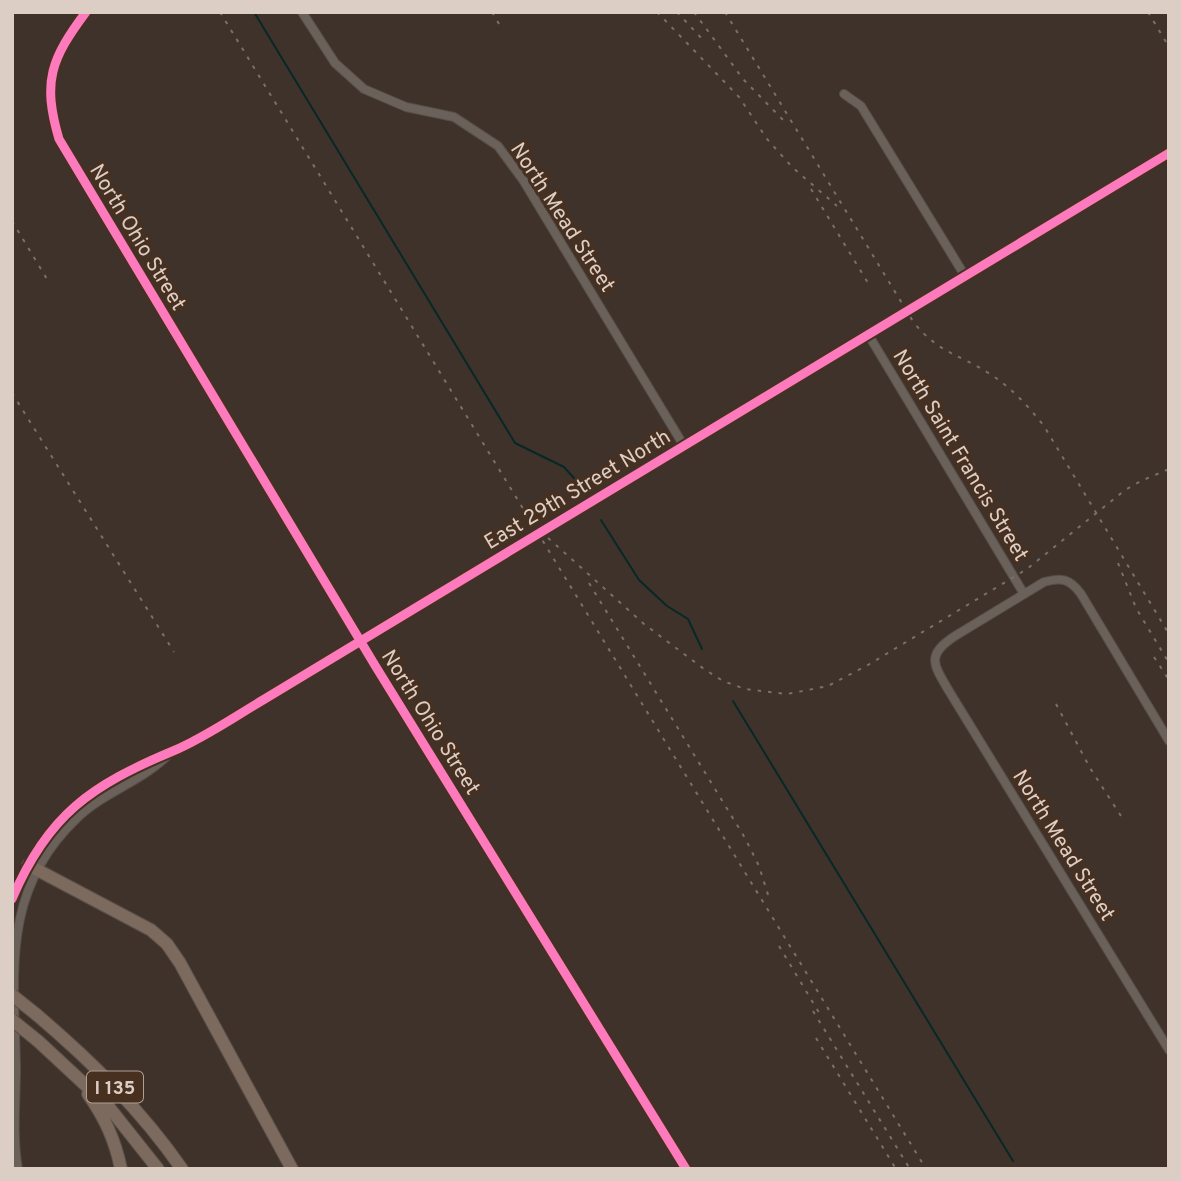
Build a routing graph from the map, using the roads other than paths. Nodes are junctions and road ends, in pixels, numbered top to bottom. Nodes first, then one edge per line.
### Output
1 (86, 12) edge
2 (303, 12) edge
3 (844, 94) dead end
4 (1169, 153) edge
5 (965, 276) junction
6 (868, 334) junction
7 (684, 446) junction
8 (1024, 594) junction
9 (360, 641) junction
10 (1169, 741) edge
11 (30, 870) junction
12 (12, 899) edge
13 (16, 998) edge
14 (12, 1020) edge
15 (1169, 1050) edge
16 (69, 1068) junction
17 (18, 1169) edge
18 (121, 1169) edge
19 (158, 1169) edge
20 (183, 1169) edge
21 (292, 1169) edge
22 (686, 1169) edge

1 - 9 street, North Ohio Street
2 - 7 street, North Mead Street
3 - 5 street
4 - 5 street, East 29th Street North
5 - 6 street, East 29th Street North
6 - 7 street, East 29th Street North
6 - 8 street, North Saint Francis Street
7 - 9 street, East 29th Street North
8 - 10 street
8 - 15 street, North Mead Street
9 - 11 street, East 29th Street North
9 - 22 street, North Ohio Street
11 - 12 street
11 - 17 street
11 - 21 highway
13 - 20 highway, I 135, bridge
14 - 16 highway, I 135, bridge
16 - 18 highway
16 - 19 highway, I 135

